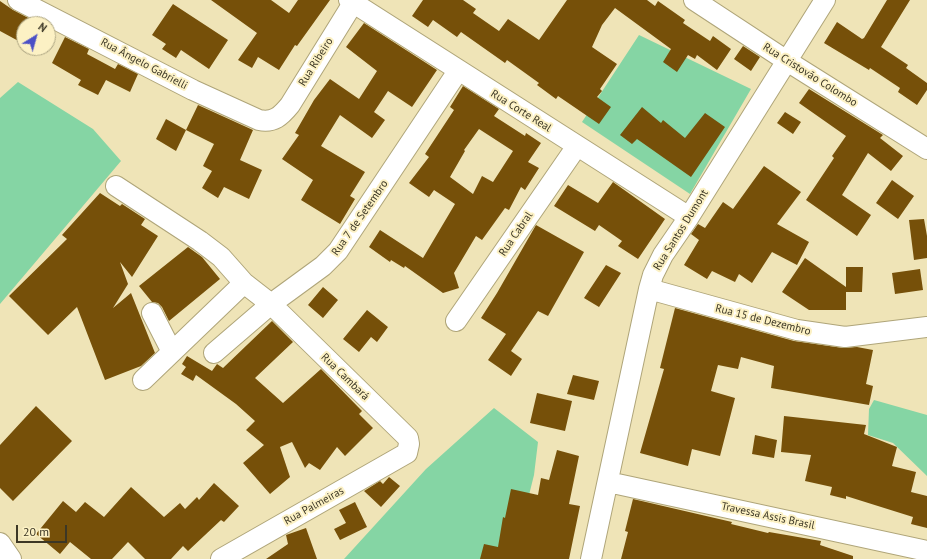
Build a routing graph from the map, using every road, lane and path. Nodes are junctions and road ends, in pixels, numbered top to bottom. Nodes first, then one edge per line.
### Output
1 (18, 0) edge
2 (694, 0) edge
3 (825, 0) edge
4 (352, 1) edge
5 (787, 62) junction
6 (458, 71) junction
7 (273, 120) joint
8 (577, 146) junction
9 (927, 149) edge
10 (116, 186) dead end
11 (690, 217) junction
12 (244, 283) junction
13 (649, 289) junction
14 (271, 304) junction
15 (152, 313) dead end
16 (456, 322) dead end
17 (927, 327) edge
18 (172, 352) junction
19 (214, 353) dead end
20 (143, 380) dead end
21 (407, 453) joint
22 (608, 482) junction
23 (0, 543) edge
24 (927, 551) edge
25 (11, 559) edge
26 (221, 559) edge
27 (591, 559) edge

1 - 7 street, Rua Ângelo Gabrielli
2 - 5 street, Rua Cristovão Colombo
3 - 5 street, Rua Santos Dumont
4 - 6 street, Rua Corte Real
4 - 7 street, Rua Ribeiro
5 - 9 street, Rua Cristovão Colombo
5 - 11 street, Rua Santos Dumont
6 - 8 street, Rua Corte Real
6 - 14 street, Rua 7 de Setembro
8 - 11 street, Rua Corte Real
8 - 16 street, Rua Cabral
10 - 12 street, Rua Cambará
11 - 13 street, Rua Santos Dumont
12 - 14 street, Rua Cambará
12 - 18 street
13 - 17 street, Rua 15 de Dezembro
13 - 22 street, Rua Santos Dumont
14 - 19 street, Rua 7 de Setembro
14 - 21 street, Rua Cambará
15 - 18 street
18 - 20 street
21 - 26 street, Rua Palmeiras
22 - 24 street, Travessa Assis Brasil
22 - 27 street, Rua Santos Dumont
23 - 25 street

